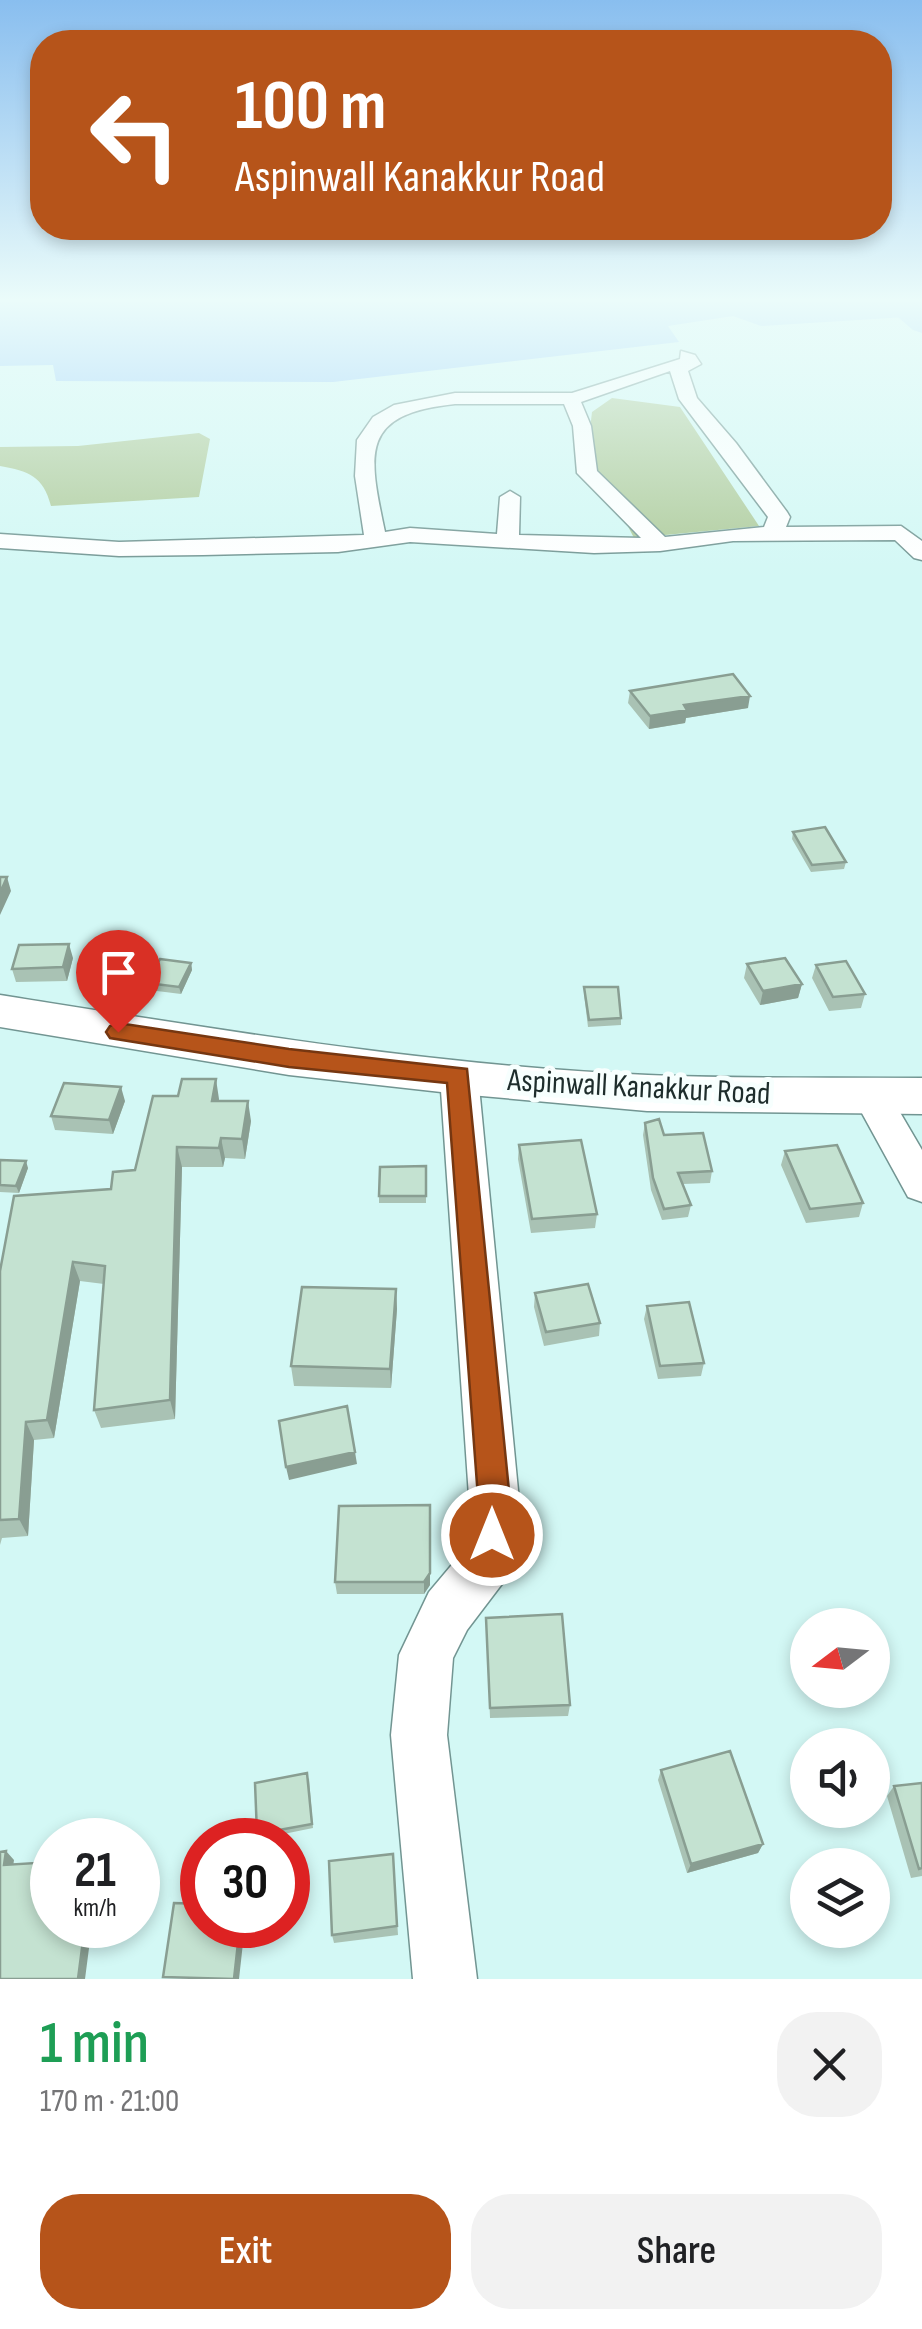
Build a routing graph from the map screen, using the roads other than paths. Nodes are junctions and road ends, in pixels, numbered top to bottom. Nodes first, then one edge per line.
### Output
1 (587, 393) edge
2 (686, 393) edge
3 (571, 399) junction
4 (510, 497) dead end
5 (912, 528) edge
6 (772, 534) junction
7 (376, 539) junction
8 (0, 540) edge
9 (507, 543) junction
10 (660, 544) junction
11 (922, 553) edge
12 (0, 1011) edge
13 (458, 1076) junction
14 (871, 1094) junction
15 (922, 1096) edge
16 (922, 1186) edge
17 (445, 1979) edge

1 - 3 street
2 - 6 street
3 - 7 street
3 - 10 street
4 - 9 street
5 - 6 street
5 - 11 street
6 - 10 street
7 - 8 street
7 - 9 street
9 - 10 street
12 - 13 main road, Aspinwall Kanakkur Road
13 - 14 main road, Aspinwall Kanakkur Road
13 - 17 street
14 - 15 main road, Aspinwall Kanakkur Road
14 - 16 street

